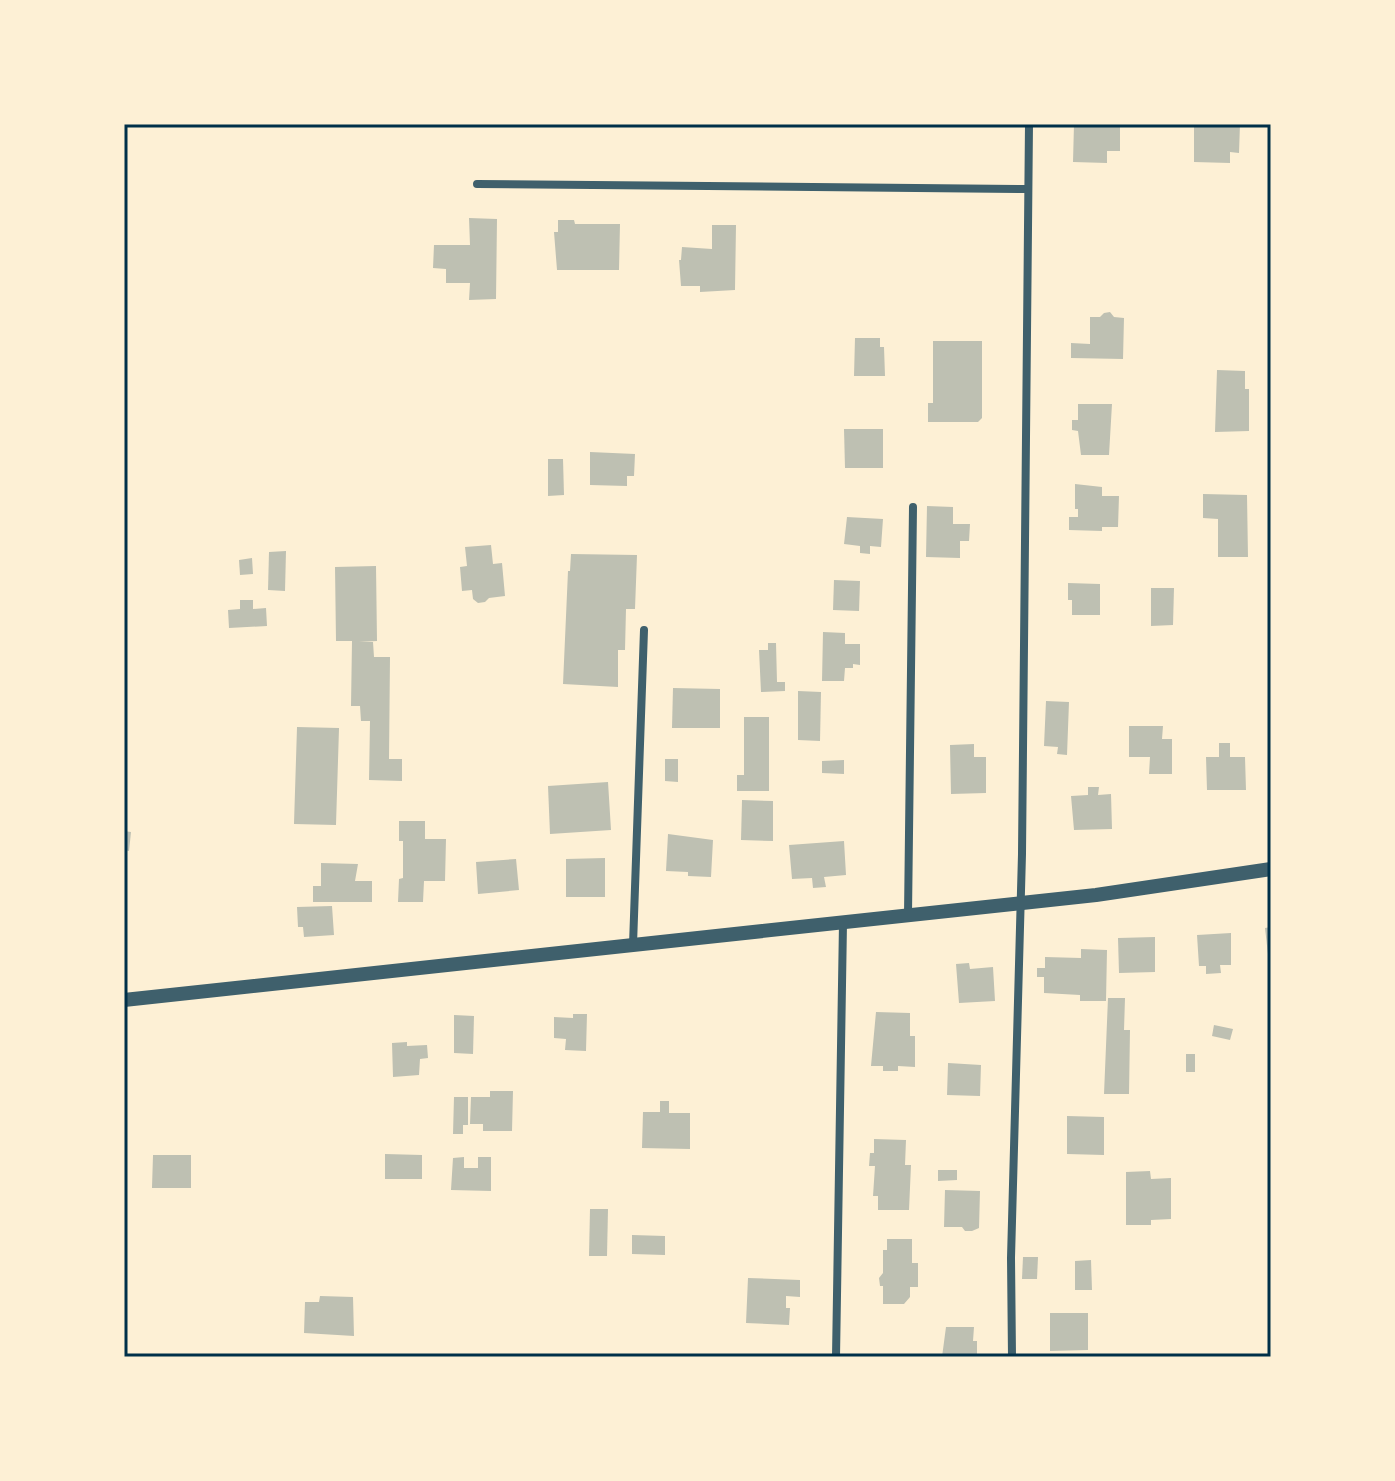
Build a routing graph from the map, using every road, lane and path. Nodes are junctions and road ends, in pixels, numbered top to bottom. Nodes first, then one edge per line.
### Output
1 (1029, 124) edge
2 (477, 184) dead end
3 (1027, 189) junction
4 (913, 507) dead end
5 (644, 630) dead end
6 (1271, 869) edge
7 (1019, 903) junction
8 (908, 915) junction
9 (843, 923) junction
10 (633, 945) junction
11 (124, 1000) edge
12 (836, 1357) edge
13 (1012, 1357) edge

1 - 3 street
2 - 3 street
3 - 7 street
4 - 8 street
5 - 10 street
6 - 7 street
7 - 8 street
7 - 13 street
8 - 9 street
9 - 10 street
9 - 12 street
10 - 11 street

